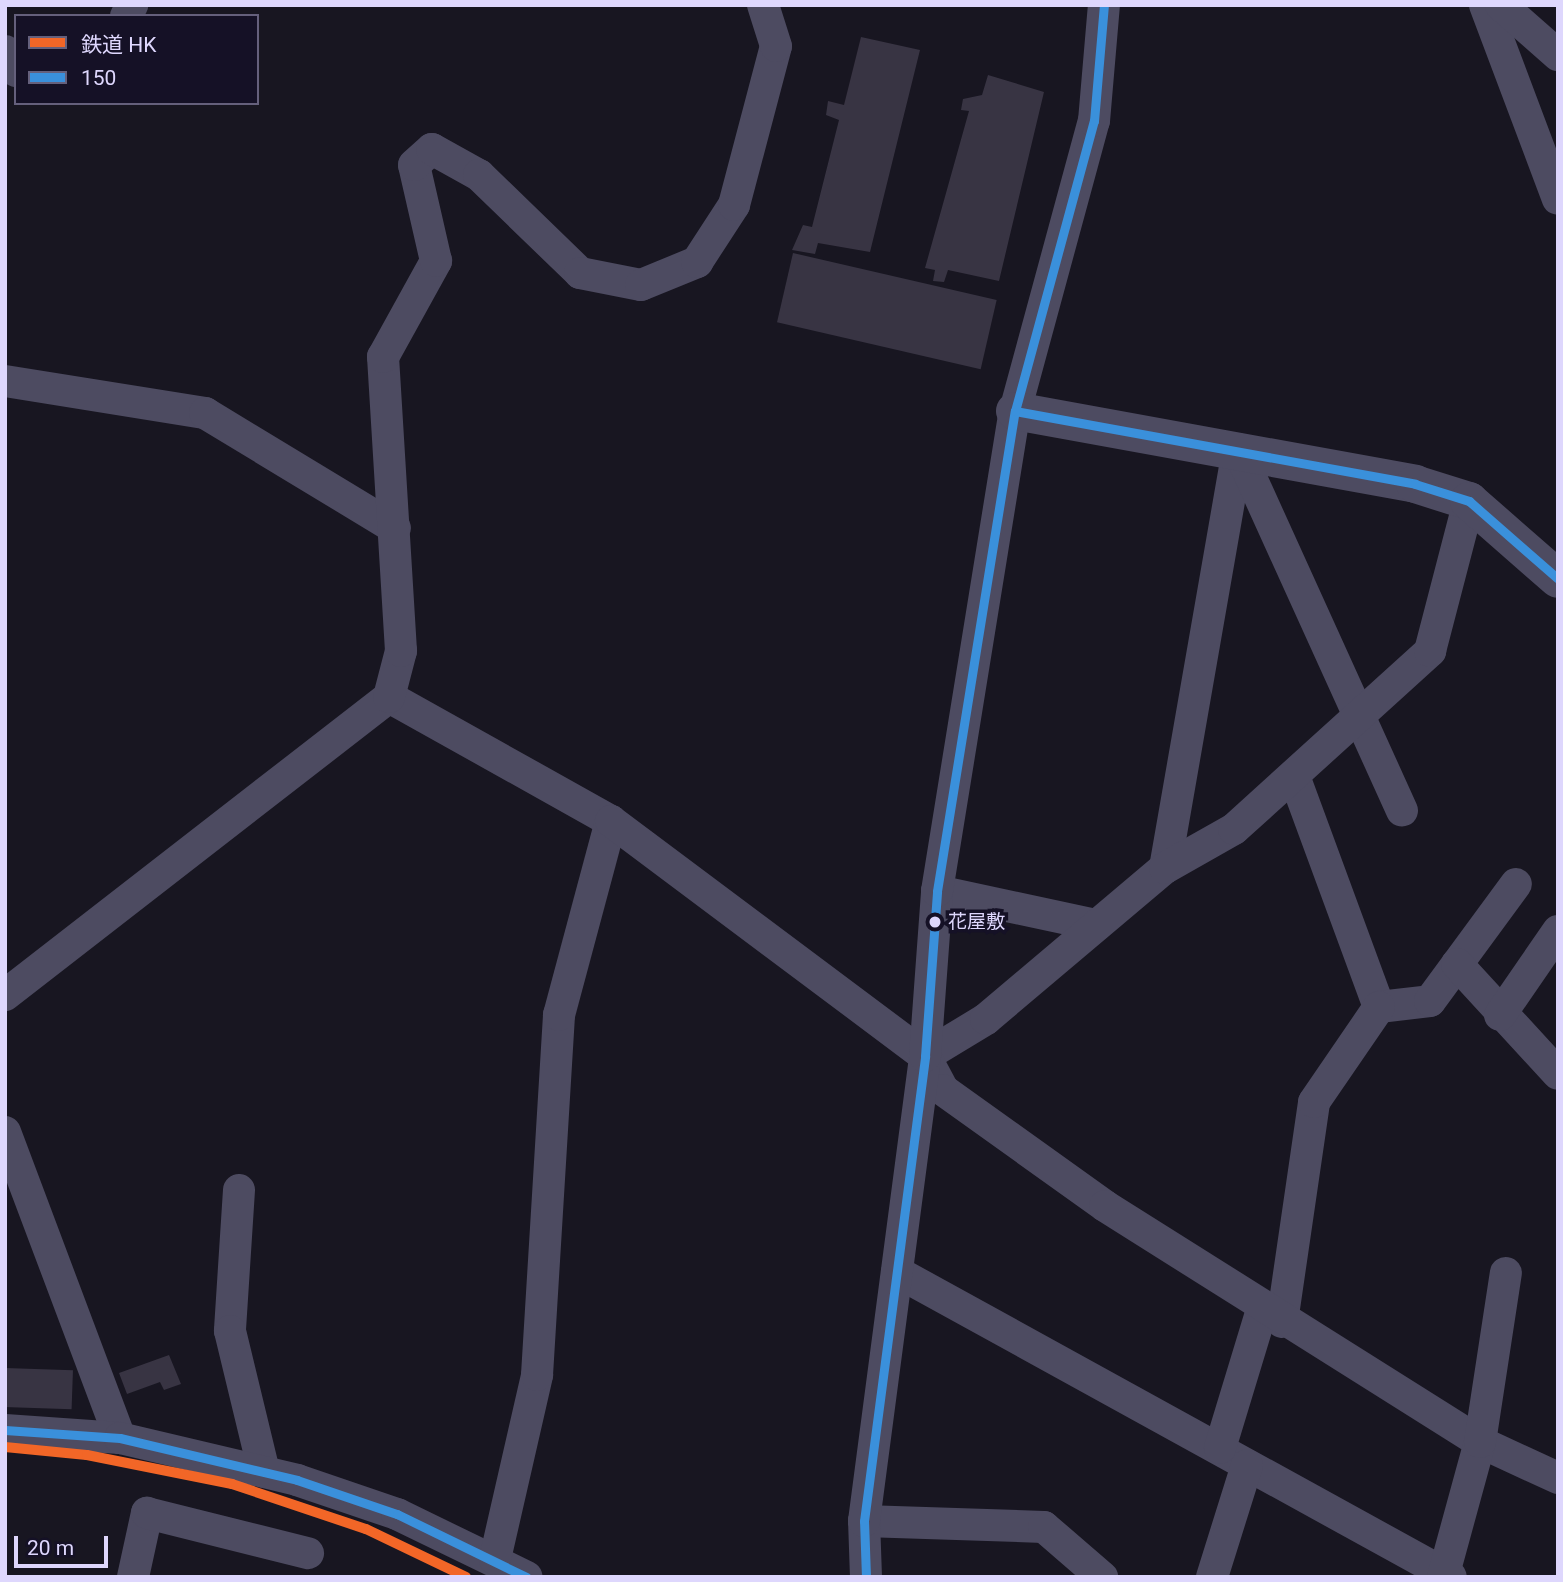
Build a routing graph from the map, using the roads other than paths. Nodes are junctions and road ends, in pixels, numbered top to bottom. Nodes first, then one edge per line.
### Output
1 (763, 5) edge
2 (1104, 5) edge
3 (1485, 5) edge
4 (1501, 5) edge
5 (5, 51) edge
6 (1558, 55) edge
7 (14, 67) edge
8 (1558, 199) edge
9 (5, 381) edge
10 (1014, 411) junction
11 (1238, 449) junction
12 (1469, 501) junction
13 (395, 528) junction
14 (1558, 579) edge
15 (389, 697) junction
16 (1360, 719) junction
17 (1294, 776) junction
18 (1402, 810) dead end
19 (611, 821) junction
20 (1165, 868) junction
21 (1516, 884) dead end
22 (937, 891) junction
23 (1096, 925) junction
24 (1558, 931) edge
25 (1457, 964) junction
26 (5, 995) edge
27 (1379, 1007) junction
28 (1500, 1015) junction
29 (925, 1056) junction
30 (1558, 1074) edge
31 (5, 1132) edge
32 (239, 1190) dead end
33 (897, 1272) junction
34 (1506, 1273) dead end
35 (1272, 1316) junction
36 (5, 1430) edge
37 (120, 1438) junction
38 (1480, 1442) junction
39 (1220, 1448) junction
40 (1247, 1465) junction
41 (264, 1472) junction
42 (1558, 1478) edge
43 (864, 1521) junction
44 (308, 1553) dead end
45 (495, 1559) junction
46 (1446, 1575) edge
47 (133, 1577) edge
48 (527, 1577) edge
49 (866, 1577) edge
50 (1102, 1577) edge
51 (1212, 1577) edge

1 - 13 street
2 - 10 street
3 - 8 street
4 - 6 street
5 - 7 street
9 - 13 street
10 - 11 street
10 - 22 street
11 - 12 street
11 - 16 street
11 - 20 street
12 - 14 street
12 - 16 street
13 - 15 street
15 - 19 street
15 - 26 street
16 - 17 street
16 - 18 street
17 - 20 street
17 - 27 street
19 - 29 street
19 - 45 street
20 - 23 street
21 - 25 street
22 - 23 street
22 - 29 street
23 - 29 street
24 - 28 street
25 - 27 street
25 - 28 street
27 - 35 street
28 - 30 street
29 - 33 street
29 - 35 street
31 - 37 street
32 - 41 street
33 - 39 street
33 - 43 street
34 - 38 street
35 - 38 street
35 - 39 street
36 - 37 street
37 - 41 street
38 - 42 street
38 - 46 street
39 - 40 street
40 - 46 street
40 - 51 street
41 - 45 street
43 - 49 street
43 - 50 street
44 - 47 street
45 - 48 street

